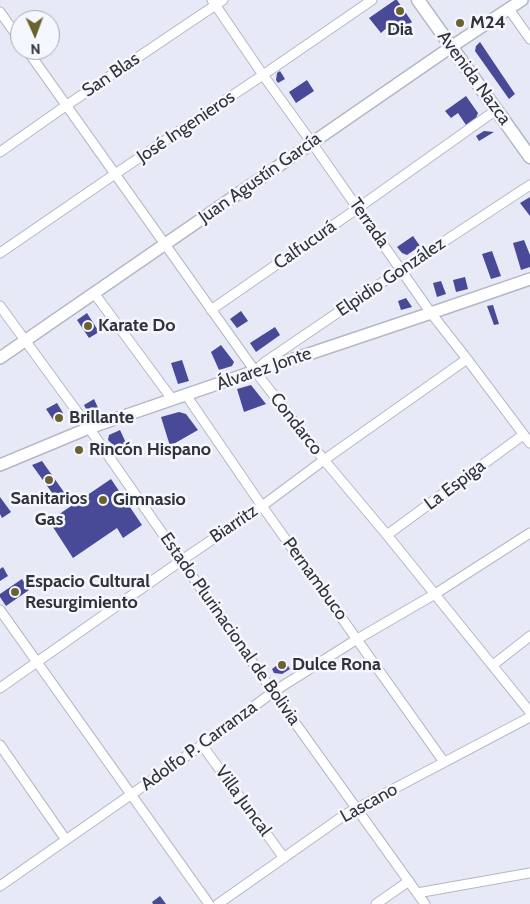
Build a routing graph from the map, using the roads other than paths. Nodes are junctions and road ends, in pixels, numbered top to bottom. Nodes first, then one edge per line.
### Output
1 (372, 0) edge
2 (418, 0) edge
3 (522, 0) edge
4 (217, 2) edge
5 (509, 9) junction
6 (0, 12) edge
7 (10, 26) edge
8 (530, 38) edge
9 (451, 47) junction
10 (34, 60) edge
11 (263, 75) junction
12 (67, 105) junction
13 (496, 110) junction
14 (312, 143) junction
15 (0, 152) edge
16 (530, 157) edge
17 (115, 174) junction
18 (530, 185) edge
19 (358, 208) junction
20 (164, 244) junction
21 (0, 253) edge
22 (402, 269) junction
23 (530, 279) edge
24 (94, 293) junction
25 (0, 306) edge
26 (211, 310) junction
27 (431, 313) junction
28 (25, 341) junction
29 (0, 358) edge
30 (467, 359) junction
31 (255, 371) junction
32 (186, 395) junction
33 (172, 399) junction
34 (89, 428) junction
35 (523, 435) junction
36 (530, 443) edge
37 (324, 460) junction
38 (0, 465) edge
39 (262, 506) junction
40 (530, 533) edge
41 (387, 535) junction
42 (182, 560) junction
43 (435, 594) junction
44 (0, 610) edge
45 (530, 636) edge
46 (357, 638) junction
47 (37, 662) junction
48 (493, 665) junction
49 (0, 688) edge
50 (273, 692) junction
51 (530, 712) edge
52 (530, 718) edge
53 (202, 745) junction
54 (0, 746) edge
55 (444, 762) junction
56 (131, 795) junction
57 (356, 808) junction
58 (66, 840) junction
59 (284, 858) junction
60 (530, 873) edge
61 (408, 881) junction
62 (0, 886) edge
63 (417, 893) junction
64 (209, 904) edge
65 (218, 904) edge
66 (376, 904) edge
67 (425, 904) edge

1 - 11 street, José Ingenieros
2 - 9 main road, Avenida Nazca
3 - 5 street, Juan Agustín García
4 - 11 street, Terrada
4 - 12 street, San Blas
5 - 8 street
5 - 9 street, Juan Agustín García
6 - 7 street
9 - 13 main road, Avenida Nazca
9 - 14 street, Juan Agustín García
10 - 12 street, Condarco
11 - 14 street, Terrada
11 - 17 street, José Ingenieros
12 - 15 street, San Blas
12 - 17 street, Condarco
13 - 16 main road, Avenida Nazca
13 - 19 street, Calfucurá
14 - 19 street, Terrada
14 - 20 street, Juan Agustín García
17 - 20 street, Condarco
17 - 21 street, José Ingenieros
18 - 22 street, Elpidio González
19 - 22 street, Terrada
19 - 26 street, Calfucurá
20 - 24 street, Juan Agustín García
20 - 26 street, Condarco
22 - 27 street, Terrada
22 - 31 street, Elpidio González
23 - 27 street, Álvarez Jonte
24 - 28 street, Juan Agustín García
24 - 33 street
25 - 28 street, Estado Plurinacional de Bolivia
26 - 31 street, Condarco
27 - 30 street, Terrada
27 - 31 street, Álvarez Jonte
28 - 29 street, Juan Agustín García
28 - 34 street, Estado Plurinacional de Bolivia
30 - 35 street, Terrada
30 - 37 street, Biarritz
31 - 32 street, Álvarez Jonte
31 - 37 street, Condarco
32 - 33 street, Álvarez Jonte
32 - 39 street, Pernambuco
33 - 34 street, Álvarez Jonte
34 - 38 street, Álvarez Jonte
34 - 42 street, Estado Plurinacional de Bolivia
35 - 36 street, Terrada
35 - 41 street, La Espiga
37 - 39 street, Biarritz
37 - 41 street, Condarco
39 - 42 street, Biarritz
39 - 46 street, Pernambuco
40 - 43 street, Adolfo P. Carranza
41 - 43 street, Condarco
42 - 47 street, Biarritz
42 - 50 street, Estado Plurinacional de Bolivia
43 - 46 street, Adolfo P. Carranza
43 - 48 street, Condarco
44 - 47 street
45 - 48 street
46 - 50 street, Adolfo P. Carranza
46 - 55 street, Pernambuco
47 - 49 street, Biarritz
47 - 56 street
48 - 51 street, Condarco
50 - 53 street, Adolfo P. Carranza
50 - 57 street, Estado Plurinacional de Bolivia
52 - 55 street, Lascano
53 - 56 street, Adolfo P. Carranza
53 - 59 street, Villa Juncal
54 - 58 street
55 - 57 street, Lascano
56 - 58 street, Adolfo P. Carranza
56 - 64 street
57 - 59 street, Lascano
57 - 61 street, Estado Plurinacional de Bolivia
58 - 62 street, Adolfo P. Carranza
59 - 65 street, Lascano
60 - 63 street
61 - 63 street, Estado Plurinacional de Bolivia
61 - 66 street
63 - 67 street, Estado Plurinacional de Bolivia

